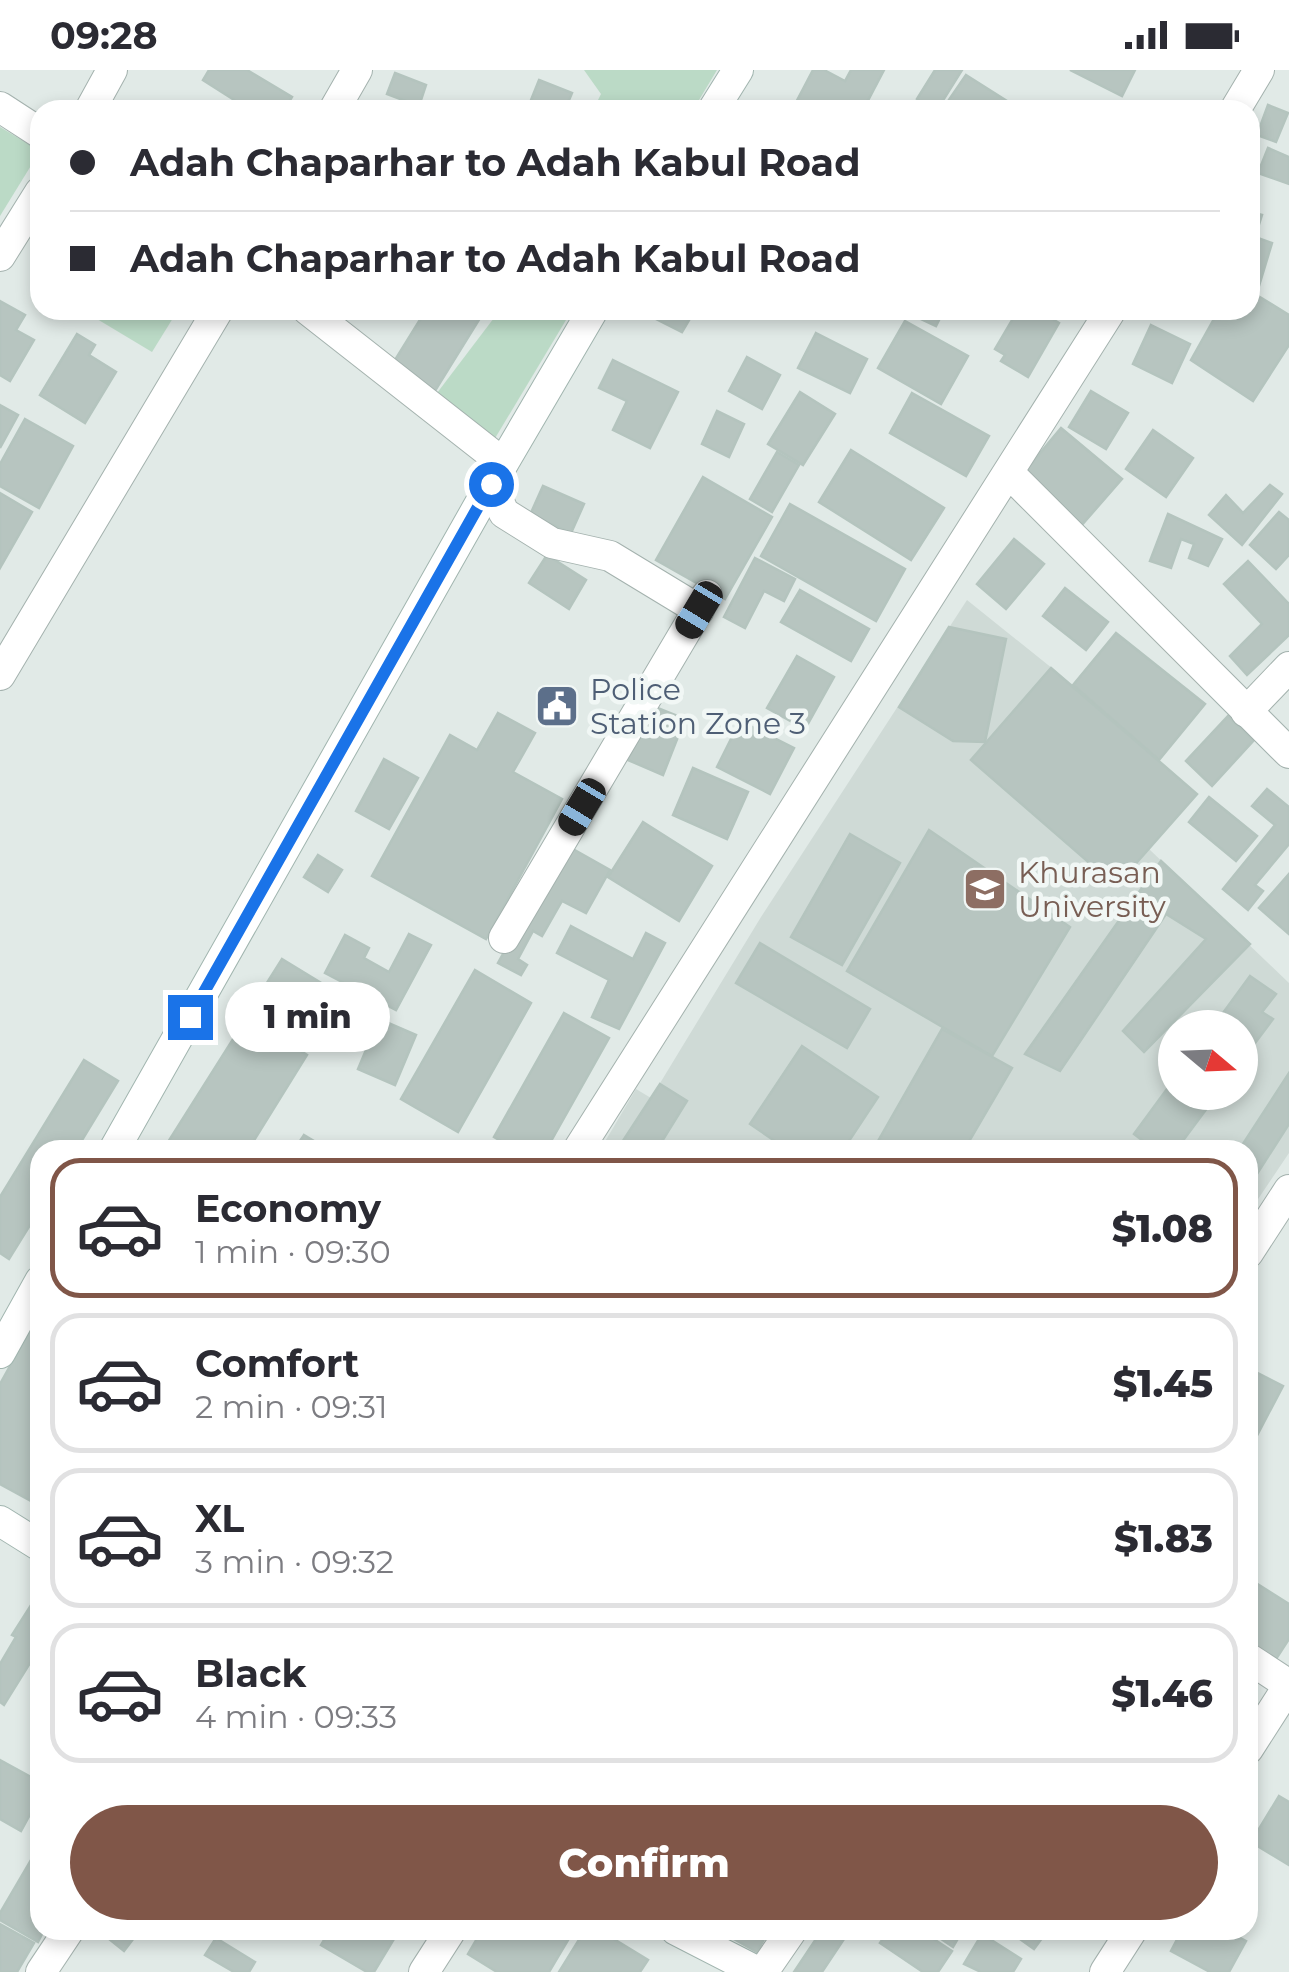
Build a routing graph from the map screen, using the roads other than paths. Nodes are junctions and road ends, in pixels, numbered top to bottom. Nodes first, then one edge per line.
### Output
1 (112, 70) edge
2 (357, 70) edge
3 (738, 70) edge
4 (1260, 70) edge
5 (96, 100) edge
6 (340, 100) edge
7 (720, 100) edge
8 (1241, 100) edge
9 (0, 107) edge
10 (30, 126) edge
11 (30, 208) edge
12 (0, 256) edge
13 (212, 320) edge
14 (320, 320) edge
15 (587, 320) edge
16 (1105, 320) edge
17 (497, 474) junction
18 (1010, 474) junction
19 (1289, 666) edge
20 (0, 674) edge
21 (1246, 712) junction
22 (1289, 753) edge
23 (504, 938) dead end
24 (120, 1140) edge
25 (584, 1140) edge
26 (1289, 1190) edge
27 (1258, 1238) edge
28 (30, 1290) edge
29 (10, 1309) edge
30 (0, 1353) edge
31 (0, 1520) edge
32 (30, 1540) edge
33 (1258, 1665) edge
34 (1289, 1685) edge
35 (1258, 1733) edge
36 (63, 1940) edge
37 (445, 1940) edge
38 (696, 1940) edge
39 (784, 1940) edge
40 (1126, 1940) edge
41 (42, 1972) edge
42 (424, 1972) edge
43 (760, 1972) edge
44 (1105, 1972) edge

1 - 5 street
2 - 6 street
3 - 7 street
4 - 8 street
9 - 10 street
11 - 12 street
13 - 20 street
14 - 17 street
15 - 17 street
16 - 18 street
17 - 23 street
17 - 24 street
18 - 21 street
18 - 25 street
19 - 21 street
21 - 22 street
26 - 27 street
28 - 29 street
29 - 30 street
31 - 32 street
33 - 34 street
34 - 35 street
36 - 41 street
37 - 42 street
38 - 43 street
39 - 43 street
40 - 44 street

